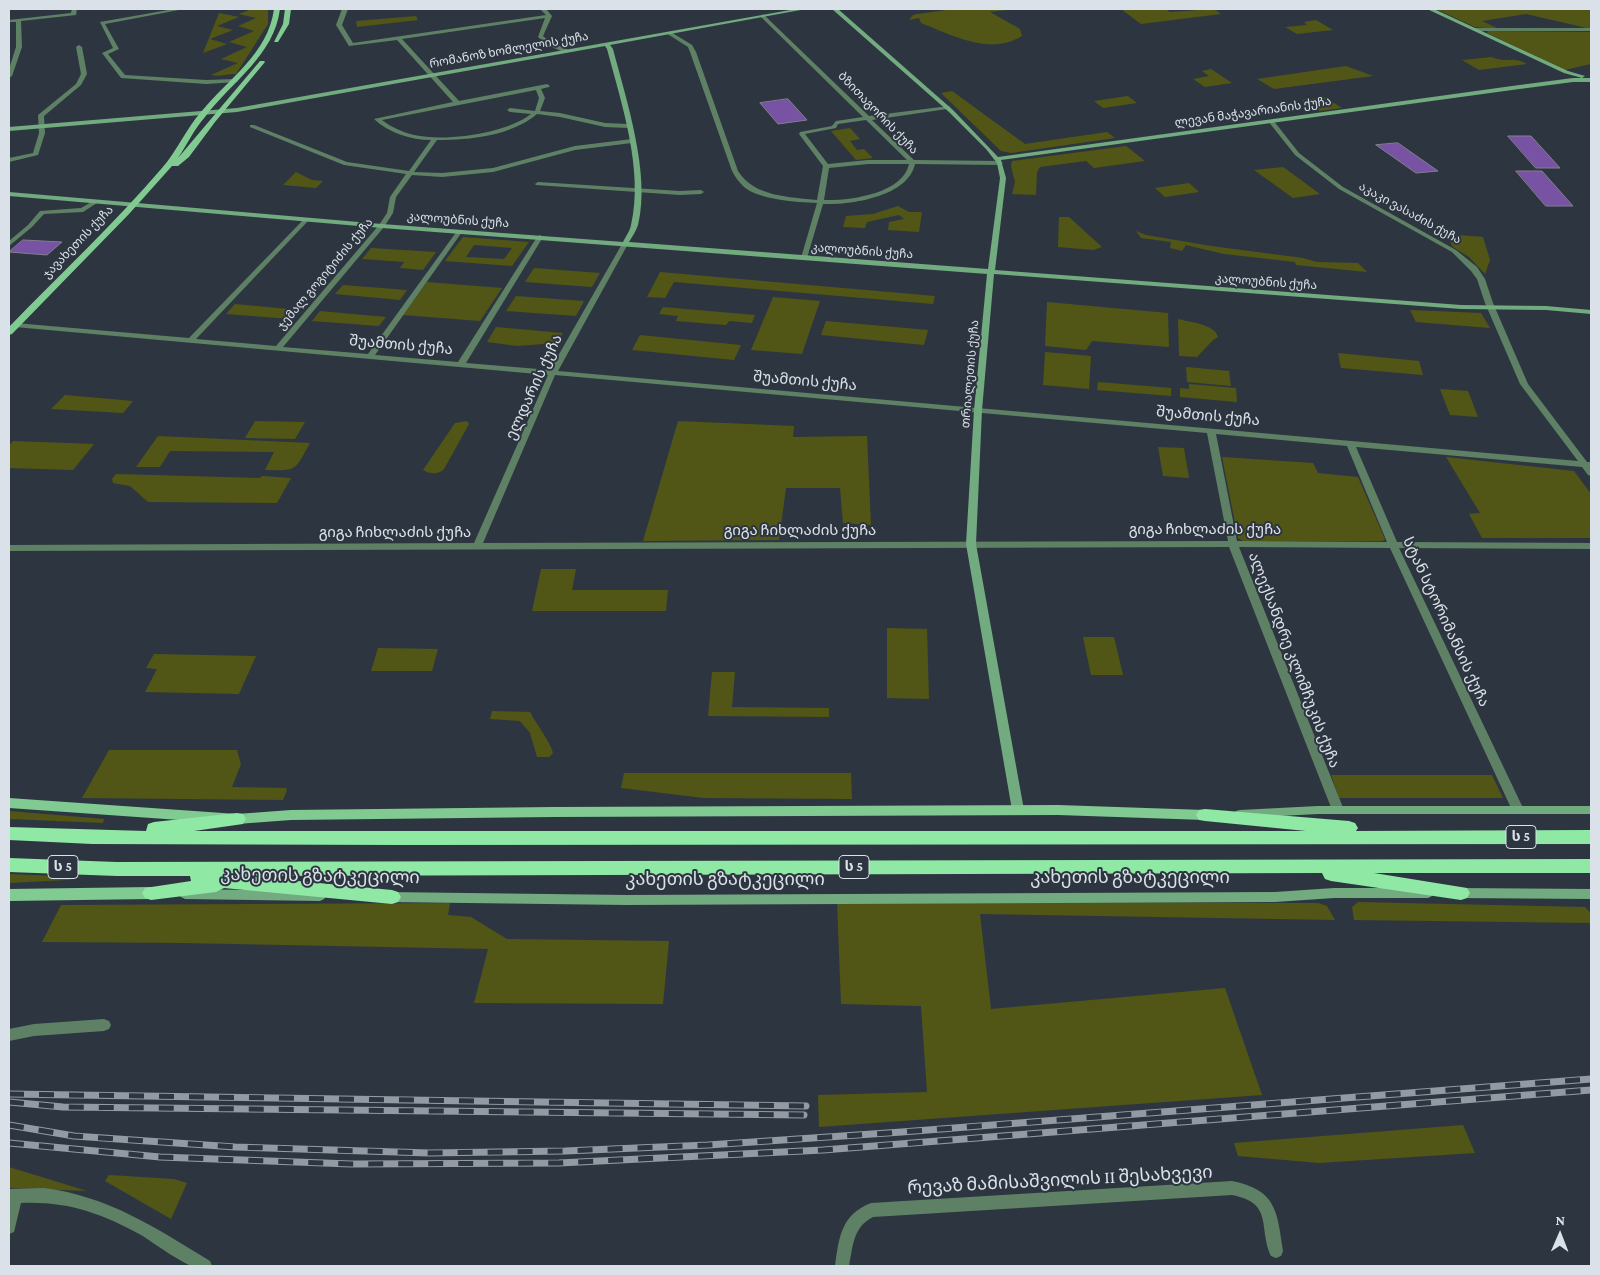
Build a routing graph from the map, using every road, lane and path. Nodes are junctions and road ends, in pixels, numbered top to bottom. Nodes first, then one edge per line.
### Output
1 (74, 9) edge
2 (181, 9) edge
3 (278, 9) edge
4 (288, 9) edge
5 (345, 9) edge
6 (543, 9) edge
7 (803, 9) edge
8 (835, 9) edge
9 (1430, 9) edge
10 (549, 16) junction
11 (763, 16) junction
12 (18, 20) junction
13 (9, 21) edge
14 (1475, 30) junction
15 (1591, 30) edge
16 (670, 33) junction
17 (398, 38) junction
18 (606, 44) junction
19 (79, 47) dead end
20 (1518, 50) junction
21 (567, 51) junction
22 (9, 74) edge
23 (431, 76) junction
24 (1559, 76) junction
25 (1574, 78) junction
26 (1591, 79) edge
27 (235, 82) junction
28 (547, 86) dead end
29 (538, 88) junction
30 (1512, 88) junction
31 (457, 103) junction
32 (947, 108) junction
33 (510, 110) dead end
34 (219, 112) junction
35 (536, 112) junction
36 (203, 114) junction
37 (870, 119) junction
38 (1272, 121) junction
39 (42, 125) junction
40 (629, 126) junction
41 (9, 129) edge
42 (435, 139) junction
43 (632, 141) junction
44 (9, 160) edge
45 (999, 161) junction
46 (912, 162) junction
47 (826, 166) junction
48 (166, 169) junction
49 (409, 173) junction
50 (538, 184) dead end
51 (638, 191) junction
52 (701, 192) dead end
53 (9, 195) edge
54 (95, 202) junction
55 (820, 203) junction
56 (131, 205) junction
57 (306, 220) junction
58 (382, 226) junction
59 (459, 232) junction
60 (540, 238) junction
61 (9, 244) edge
62 (625, 244) junction
63 (804, 258) junction
64 (991, 272) junction
65 (1491, 308) junction
66 (1591, 312) edge
67 (12, 328) edge
68 (191, 340) junction
69 (278, 348) junction
70 (370, 356) junction
71 (461, 364) junction
72 (553, 372) junction
73 (978, 410) junction
74 (1211, 430) junction
75 (1350, 443) junction
76 (1588, 465) edge
77 (1591, 473) edge
78 (972, 544) junction
79 (1233, 544) junction
80 (1393, 544) junction
81 (477, 546) junction
82 (1591, 546) edge
83 (9, 548) edge
84 (9, 803) edge
85 (1018, 810) junction
86 (1338, 810) junction
87 (1518, 810) junction
88 (1591, 810) edge
89 (1205, 815) junction
90 (237, 819) junction
91 (9, 834) edge
92 (1450, 836) junction
93 (92, 837) junction
94 (1591, 837) edge
95 (9, 865) edge
96 (1280, 866) junction
97 (1591, 866) edge
98 (117, 869) junction
99 (334, 869) junction
100 (242, 882) junction
101 (150, 893) junction
102 (1461, 893) junction
103 (1591, 894) edge
104 (9, 895) edge
105 (392, 897) junction
106 (104, 1025) dead end
107 (9, 1035) edge
108 (12, 1196) edge
109 (9, 1227) edge
110 (1276, 1251) dead end
111 (206, 1266) edge
112 (842, 1266) edge

1 - 12 street
2 - 27 street
3 - 27 main road, ჯავახეთის ქუჩა
4 - 34 main road, ჯავახეთის ქუჩა
5 - 17 street
6 - 10 street
7 - 11 street, რომანოზ ხომლელის ქუჩა
8 - 32 street
9 - 14 street
10 - 17 street
10 - 21 street
11 - 16 street, რომანოზ ხომლელის ქუჩა
11 - 37 street, ბზითაგორის ქუჩა
12 - 13 street
12 - 22 street
14 - 15 street
14 - 20 street
16 - 18 street, რომანოზ ხომლელის ქუჩა
16 - 55 street, ბზითაგორის ქუჩა
17 - 23 street
18 - 21 street, რომანოზ ხომლელის ქუჩა
18 - 40 street
19 - 39 street
20 - 24 street
20 - 25 street
21 - 23 street, რომანოზ ხომლელის ქუჩა
23 - 31 street
23 - 34 street, რომანოზ ხომლელის ქუჩა
24 - 25 street
24 - 30 street, ლევან მაჭავარიანის ქუჩა
25 - 26 street
25 - 30 street, ლევან მაჭავარიანის ქუჩა
27 - 36 main road, ჯავახეთის ქუჩა
28 - 29 street
29 - 31 street
29 - 35 street
30 - 38 street, ლევან მაჭავარიანის ქუჩა
31 - 42 street
32 - 37 street
32 - 45 street
33 - 35 street
34 - 36 street, რომანოზ ხომლელის ქუჩა
34 - 48 main road, ჯავახეთის ქუჩა
35 - 40 street
35 - 42 street
36 - 39 street, რომანოზ ხომლელის ქუჩა
36 - 48 main road, ჯავახეთის ქუჩა
37 - 46 street, ბზითაგორის ქუჩა
37 - 47 street
38 - 45 street, ლევან მაჭავარიანის ქუჩა
38 - 65 street, აკაკი ვასაძის ქუჩა
39 - 41 street, რომანოზ ხომლელის ქუჩა
39 - 44 street
40 - 43 street
42 - 49 street, ჯემალ გოგიტიძის ქუჩა
43 - 49 street
43 - 51 street
45 - 46 street, ლევან მაჭავარიანის ქუჩა
45 - 64 street, თრიალეთის ქუჩა
46 - 47 street, ლევან მაჭავარიანის ქუჩა
46 - 55 street, ბზითაგორის ქუჩა
47 - 55 street
48 - 56 main road, ჯავახეთის ქუჩა
49 - 49 street
49 - 58 street, ჯემალ გოგიტიძის ქუჩა
50 - 51 street
51 - 52 street
51 - 62 street
53 - 54 street, კალოუბნის ქუჩა
54 - 56 street, კალოუბნის ქუჩა
54 - 61 street
55 - 63 street
56 - 57 street, კალოუბნის ქუჩა
56 - 67 main road, ჯავახეთის ქუჩა
57 - 58 street, კალოუბნის ქუჩა
57 - 68 street
58 - 59 street, კალოუბნის ქუჩა
58 - 69 street, ჯემალ გოგიტიძის ქუჩა
59 - 60 street, კალოუბნის ქუჩა
59 - 70 street
60 - 62 street, კალოუბნის ქუჩა
60 - 71 street
62 - 63 street, კალოუბნის ქუჩა
62 - 72 street, ელდარის ქუჩა
63 - 64 street, კალოუბნის ქუჩა
64 - 65 street, კალოუბნის ქუჩა
64 - 73 street, თრიალეთის ქუჩა
65 - 66 street, კალოუბნის ქუჩა
65 - 76 street, აკაკი ვასაძის ქუჩა
67 - 68 street, შუამთის ქუჩა
68 - 69 street, შუამთის ქუჩა
69 - 70 street, შუამთის ქუჩა
70 - 71 street, შუამთის ქუჩა
71 - 72 street, შუამთის ქუჩა
72 - 73 street, შუამთის ქუჩა
72 - 81 street, ელდარის ქუჩა
73 - 74 street, შუამთის ქუჩა
73 - 78 street, თრიალეთის ქუჩა
74 - 75 street, შუამთის ქუჩა
74 - 79 street, ალექსანდრე კლიმჩუკის ქუჩა
75 - 76 street, შუამთის ქუჩა
75 - 80 street, სტან სტორიმანსის ქუჩა
76 - 77 street, აკაკი ვასაძის ქუჩა
78 - 79 street, გიგა ჩიხლაძის ქუჩა
78 - 81 street, გიგა ჩიხლაძის ქუჩა
78 - 85 street, თრიალეთის ქუჩა
79 - 80 street, გიგა ჩიხლაძის ქუჩა
79 - 86 street, ალექსანდრე კლიმჩუკის ქუჩა
80 - 82 street, გიგა ჩიხლაძის ქუჩა
80 - 87 street, სტან სტორიმანსის ქუჩა
81 - 83 street, გიგა ჩიხლაძის ქუჩა
84 - 90 main road
85 - 89 main road
85 - 90 main road
86 - 87 street
86 - 89 street
87 - 88 street
89 - 92 highway
90 - 93 highway
91 - 93 highway, ს 5
92 - 93 highway, ს 5
92 - 94 highway, ს 5
95 - 98 highway, კახეთის გზატკეცილი / ს 5
96 - 97 highway, კახეთის გზატკეცილი / ს 5
96 - 99 highway, კახეთის გზატკეცილი / ს 5
96 - 102 highway
98 - 99 highway, კახეთის გზატკეცილი / ს 5
98 - 100 highway
99 - 100 highway
100 - 101 highway
100 - 105 highway
101 - 104 main road, კახეთის გზატკეცილი
101 - 105 street, კახეთის გზატკეცილი
102 - 103 street, კახეთის გზატკეცილი
102 - 105 street, კახეთის გზატკეცილი
106 - 107 street
108 - 109 street
108 - 111 street
110 - 112 street, რევაზ მამისაშვილის II შესახვევი

